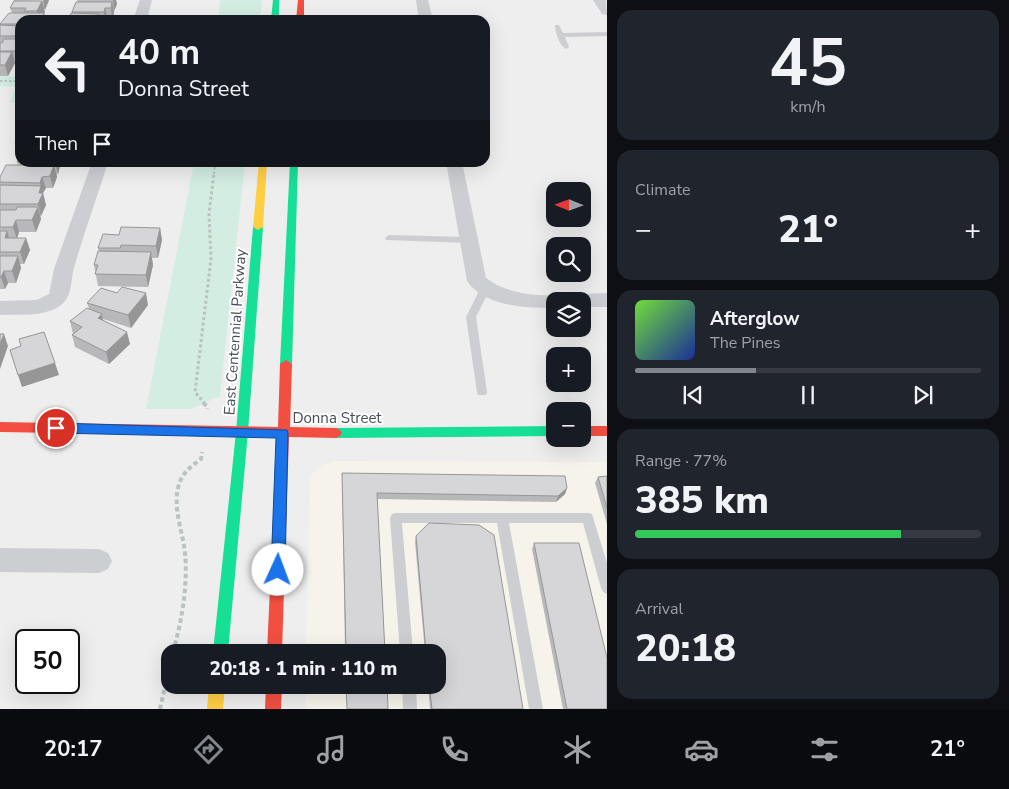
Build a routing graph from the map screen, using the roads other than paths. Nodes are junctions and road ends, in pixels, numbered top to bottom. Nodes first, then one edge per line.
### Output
1 (146, 0) edge
2 (276, 0) edge
3 (301, 0) edge
4 (422, 0) edge
5 (599, 0) edge
6 (606, 11) edge
7 (142, 15) edge
8 (275, 15) edge
9 (300, 15) edge
10 (425, 15) edge
11 (557, 26) dead end
12 (560, 34) junction
13 (606, 34) edge
14 (566, 47) dead end
15 (98, 167) edge
16 (263, 167) edge
17 (294, 167) edge
18 (455, 167) edge
19 (389, 238) dead end
20 (468, 240) junction
21 (488, 290) junction
22 (606, 300) edge
23 (0, 308) edge
24 (482, 392) dead end
25 (0, 427) edge
26 (546, 431) edge
27 (591, 431) edge
28 (606, 431) edge
29 (242, 432) junction
30 (282, 433) junction
31 (502, 518) junction
32 (99, 561) dead end
33 (1, 564) edge
34 (606, 588) edge
35 (221, 644) edge
36 (275, 644) edge
37 (405, 644) edge
38 (216, 694) edge
39 (274, 694) edge
40 (409, 694) edge
41 (215, 709) edge
42 (273, 709) edge
43 (410, 709) edge
44 (536, 709) edge

1 - 7 street
2 - 8 main road
3 - 9 main road
4 - 10 street
5 - 6 street
11 - 12 lane
12 - 13 lane
12 - 14 lane
15 - 23 street
16 - 29 main road, East Centennial Parkway
17 - 30 main road
18 - 20 street
19 - 20 lane
20 - 21 street
21 - 22 street
21 - 24 lane
25 - 29 main road, Donna Street
26 - 30 main road, Donna Street
27 - 28 main road
29 - 30 main road, Donna Street
29 - 35 main road, East Centennial Parkway
30 - 36 main road
31 - 34 lane
31 - 37 lane
31 - 44 lane
32 - 33 street
38 - 41 main road
39 - 42 main road
40 - 43 lane

